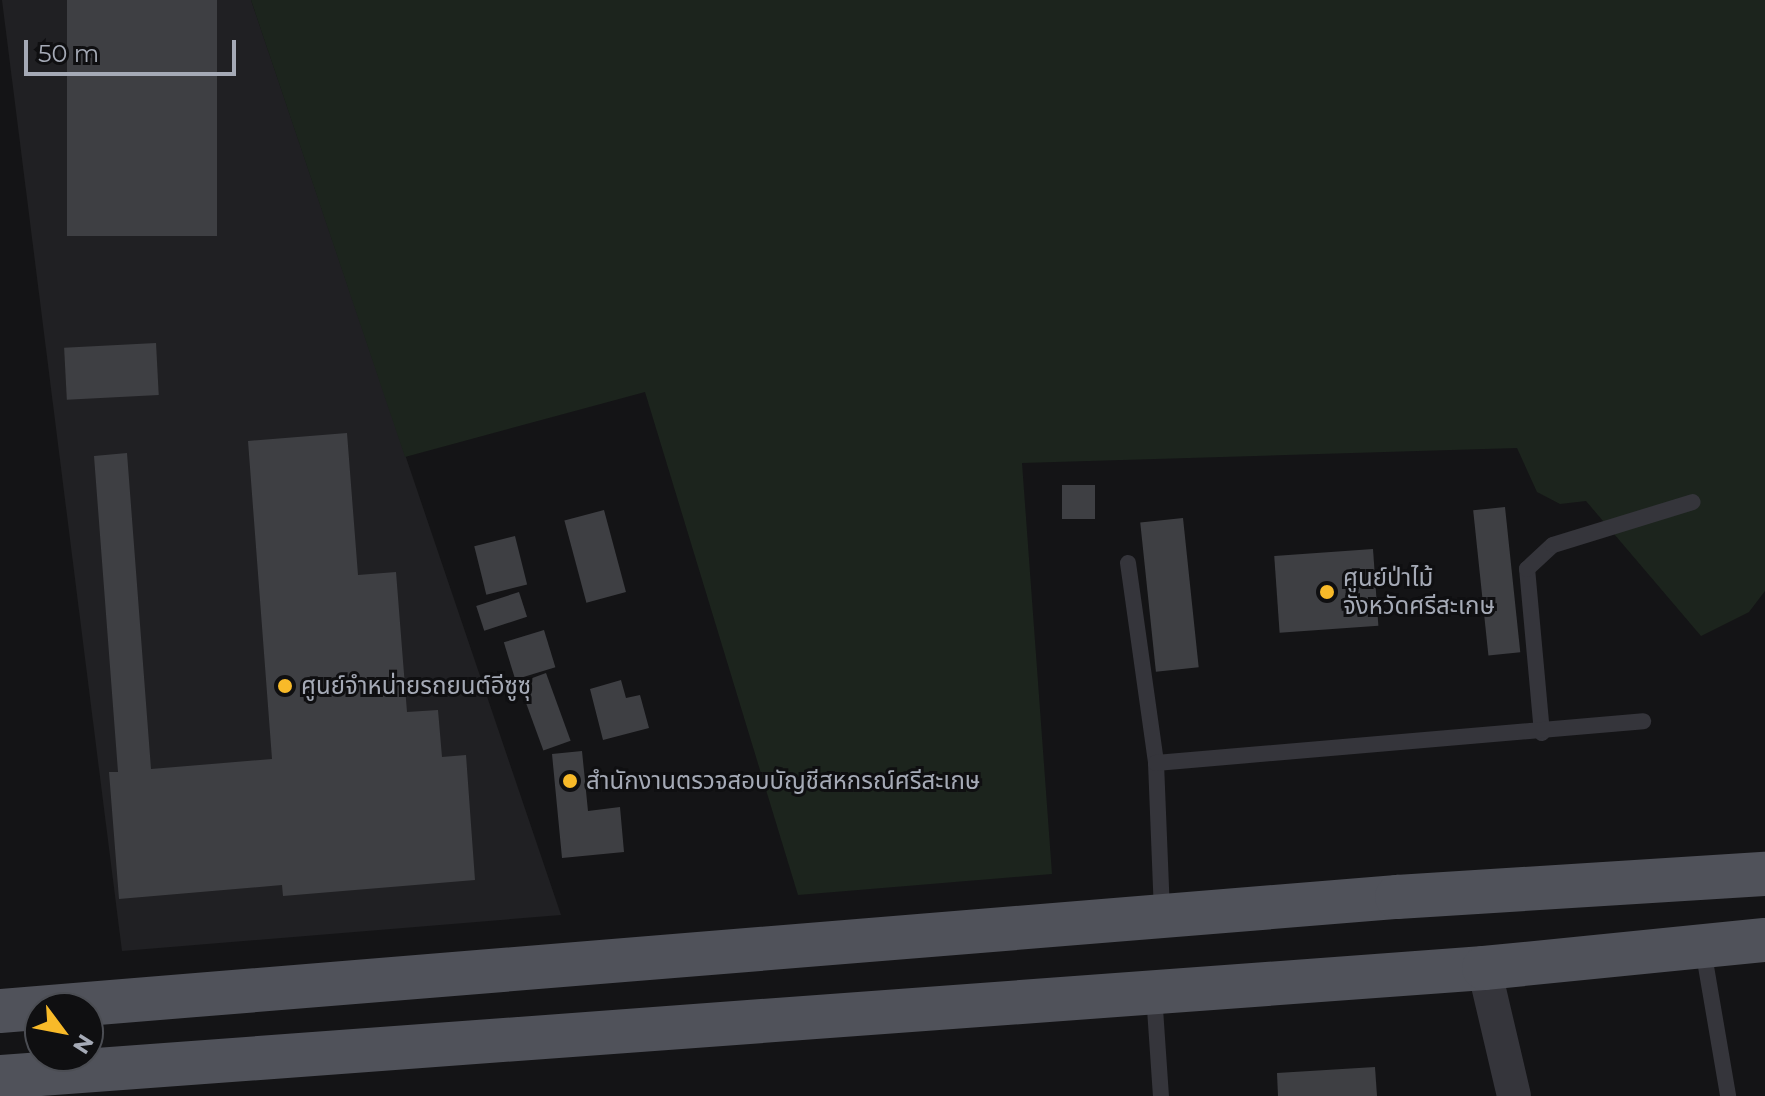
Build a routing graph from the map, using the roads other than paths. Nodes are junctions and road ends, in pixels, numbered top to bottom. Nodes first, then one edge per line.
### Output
1 (1693, 502) dead end
2 (1128, 563) dead end
3 (1643, 721) dead end
4 (1542, 733) junction
5 (1156, 763) junction
6 (1765, 874) edge
7 (1162, 915) junction
8 (1763, 941) edge
9 (1703, 947) junction
10 (1484, 968) junction
11 (1154, 991) junction
12 (0, 1011) edge
13 (0, 1077) edge
14 (1161, 1096) edge
15 (1514, 1096) edge
16 (1728, 1096) edge

1 - 4 lane
2 - 5 lane
3 - 4 lane
4 - 5 lane
5 - 7 lane
6 - 7 main road
7 - 12 main road
8 - 9 main road
9 - 10 main road
9 - 16 lane
10 - 11 main road
10 - 15 street
11 - 13 main road
11 - 14 lane

